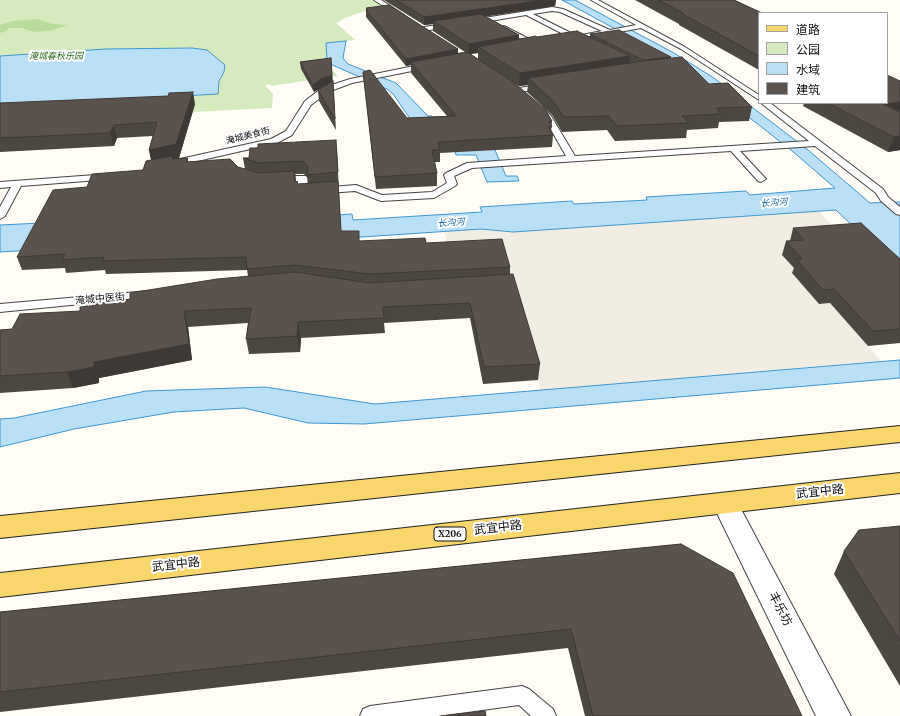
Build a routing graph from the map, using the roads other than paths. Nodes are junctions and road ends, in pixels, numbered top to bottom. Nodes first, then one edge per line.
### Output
1 (377, 0) edge
2 (594, 0) edge
3 (526, 13) junction
4 (406, 18) edge
5 (488, 19) junction
6 (467, 22) edge
7 (459, 24) edge
8 (643, 26) junction
9 (609, 32) junction
10 (437, 37) edge
11 (575, 38) junction
12 (560, 40) edge
13 (588, 44) edge
14 (522, 48) edge
15 (440, 63) edge
16 (707, 64) junction
17 (692, 65) edge
18 (549, 85) edge
19 (519, 91) edge
20 (758, 97) edge
21 (534, 104) edge
22 (766, 104) edge
23 (818, 143) junction
24 (734, 148) junction
25 (572, 158) junction
26 (160, 167) edge
27 (117, 176) edge
28 (761, 179) dead end
29 (268, 180) edge
30 (17, 184) junction
31 (0, 185) edge
32 (900, 212) edge
33 (0, 216) edge
34 (156, 295) edge
35 (0, 308) edge
36 (900, 434) edge
37 (900, 483) edge
38 (725, 503) junction
39 (0, 527) edge
40 (0, 585) edge
41 (370, 716) edge
42 (546, 716) edge
43 (834, 716) edge

1 - 4 lane
2 - 8 lane
3 - 5 lane
3 - 9 lane
3 - 11 lane
5 - 6 lane
5 - 14 lane
7 - 10 lane
8 - 9 lane
8 - 16 lane
9 - 11 lane
11 - 12 lane
11 - 13 lane
15 - 26 lane, 淹城美食街
16 - 17 lane
16 - 20 lane
18 - 19 lane
21 - 25 lane
22 - 23 lane
23 - 24 lane
23 - 32 lane
24 - 25 lane
24 - 28 lane
25 - 29 lane
27 - 30 lane
30 - 31 lane
30 - 33 lane
34 - 35 lane, 淹城中医街
36 - 39 main road
37 - 38 main road, 武宜中路 / X206
38 - 40 main road, 武宜中路 / X206
38 - 43 street, 丰乐坊
41 - 42 lane

